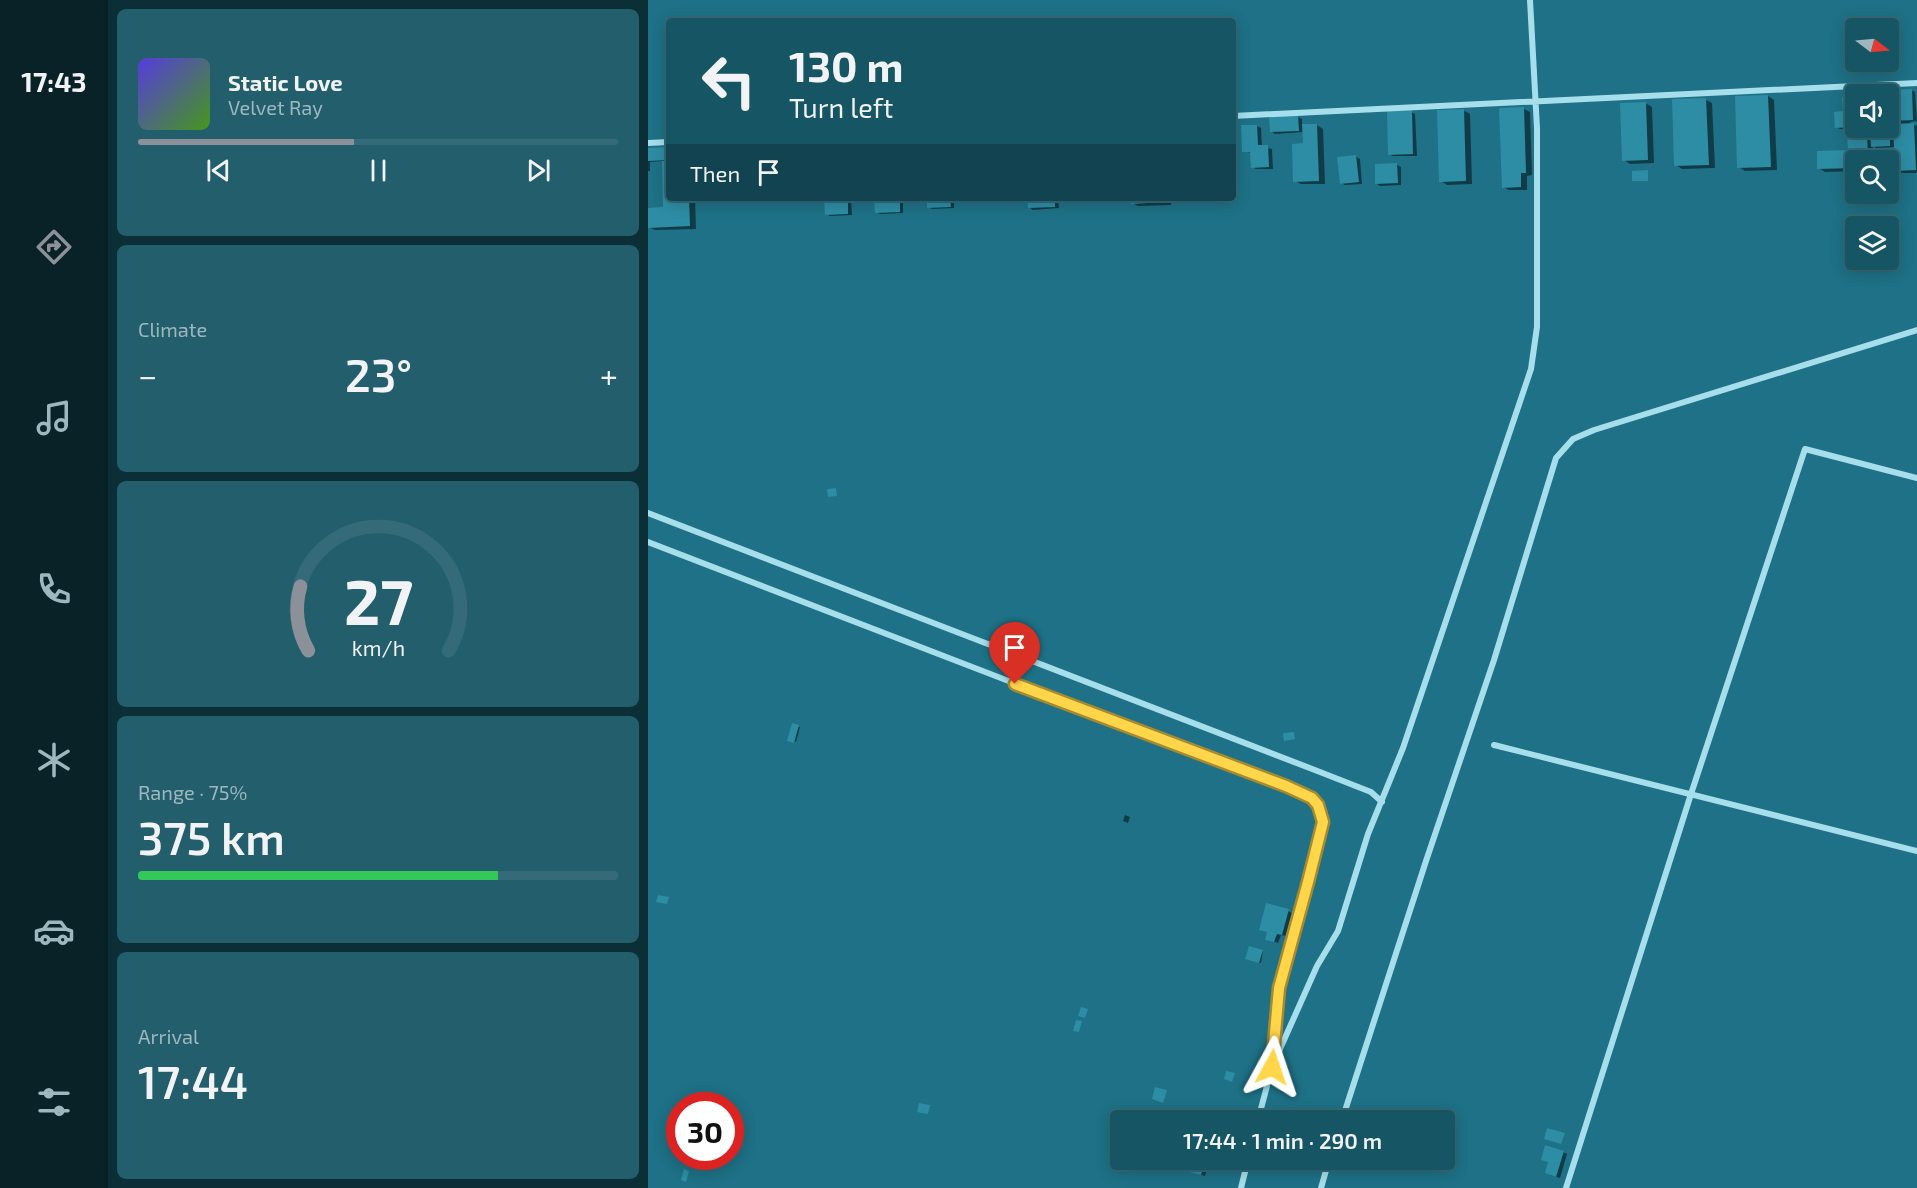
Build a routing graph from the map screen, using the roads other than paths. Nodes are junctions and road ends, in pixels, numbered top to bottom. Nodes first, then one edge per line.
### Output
1 (1530, 0) edge
2 (1917, 83) edge
3 (1537, 101) junction
4 (1236, 116) edge
5 (666, 142) edge
6 (648, 143) edge
7 (1917, 330) edge
8 (1917, 478) edge
9 (648, 513) edge
10 (648, 542) edge
11 (1494, 745) dead end
12 (1691, 794) junction
13 (1382, 802) junction
14 (1917, 851) edge
15 (1272, 1067) junction
16 (1261, 1110) edge
17 (1345, 1110) edge
18 (1246, 1170) edge
19 (1326, 1170) edge
20 (1241, 1188) edge
21 (1320, 1188) edge
22 (1566, 1188) edge

1 - 3 street
2 - 3 street
3 - 4 street
3 - 13 street
5 - 6 street
7 - 17 street
8 - 12 street
9 - 13 street
10 - 15 street
11 - 12 street
12 - 14 street
12 - 22 street
13 - 15 street
15 - 16 street
18 - 20 street
19 - 21 street

